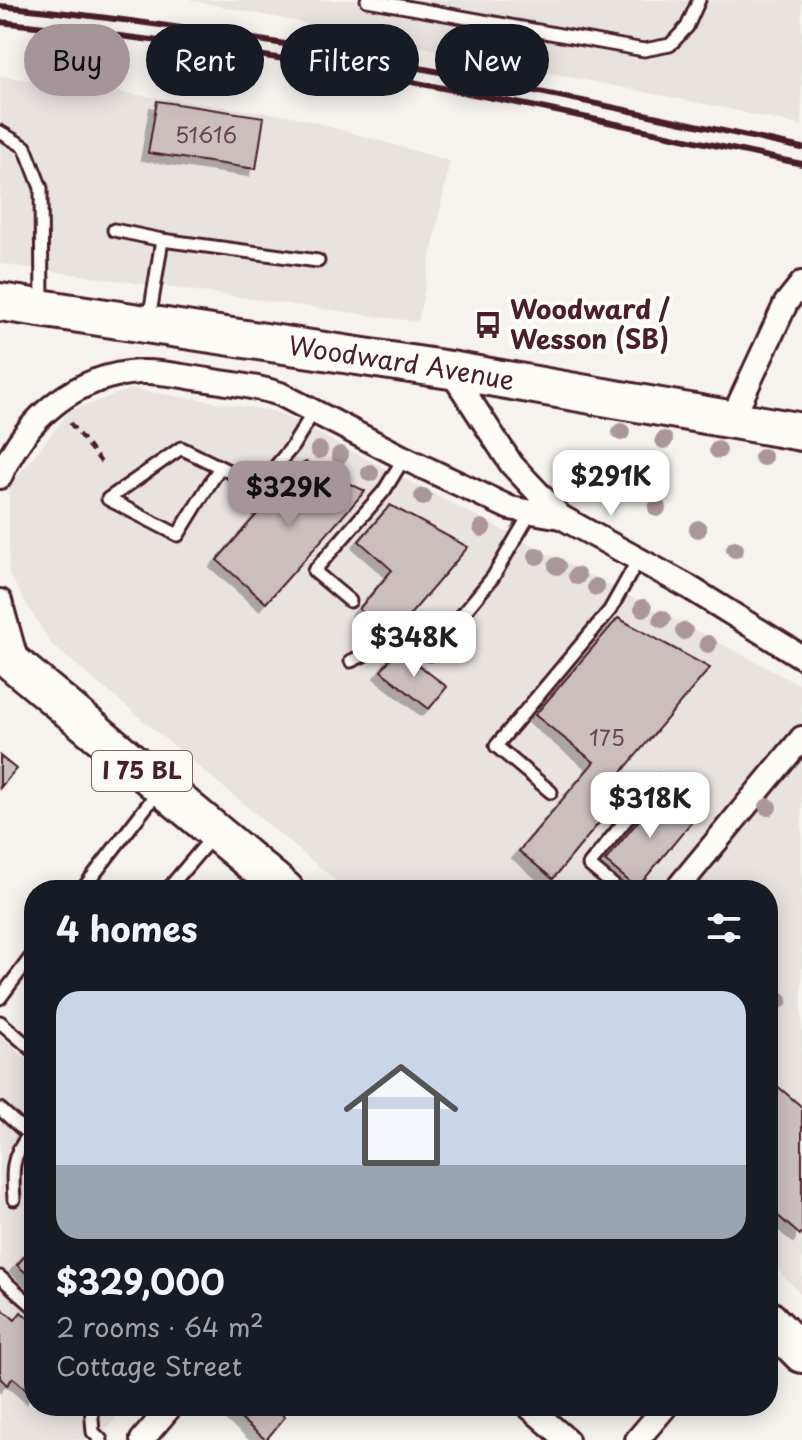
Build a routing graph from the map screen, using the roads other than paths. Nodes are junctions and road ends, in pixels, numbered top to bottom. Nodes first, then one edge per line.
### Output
1 (367, 0) edge
2 (699, 0) edge
3 (0, 132) edge
4 (114, 230) dead end
5 (162, 240) junction
6 (318, 261) dead end
7 (802, 283) edge
8 (0, 302) edge
9 (42, 308) junction
10 (148, 325) junction
11 (450, 370) junction
12 (314, 411) junction
13 (732, 419) junction
14 (802, 432) edge
15 (404, 458) junction
16 (220, 467) junction
17 (0, 477) edge
18 (531, 512) junction
19 (561, 517) junction
20 (638, 560) junction
21 (0, 601) edge
22 (350, 601) dead end
23 (802, 657) edge
24 (9, 660) edge
25 (351, 661) dead end
26 (802, 738) edge
27 (658, 781) dead end
28 (162, 787) junction
29 (551, 792) dead end
30 (216, 833) junction
31 (90, 880) edge
32 (176, 880) edge
33 (273, 880) edge
34 (607, 880) edge
35 (684, 880) edge
36 (24, 966) edge
37 (0, 998) edge
38 (0, 1022) edge
39 (24, 1042) edge
40 (0, 1109) edge
41 (24, 1131) edge
42 (24, 1141) edge
43 (14, 1199) dead end
44 (0, 1277) edge
45 (24, 1298) edge
46 (778, 1329) edge
47 (802, 1354) edge
48 (92, 1416) edge
49 (162, 1416) edge
50 (539, 1416) edge
51 (657, 1416) edge
52 (101, 1440) edge
53 (142, 1440) edge
54 (567, 1440) edge
55 (637, 1440) edge

1 - 2 lane
3 - 9 lane
4 - 5 lane
5 - 6 lane
5 - 10 lane
7 - 13 street
8 - 9 main road, Woodward Avenue
9 - 10 main road, Woodward Avenue
10 - 11 main road, Woodward Avenue
11 - 13 main road, Woodward Avenue
11 - 19 street
12 - 15 street
12 - 16 lane
12 - 17 street
13 - 14 main road, Woodward Avenue
15 - 18 street
15 - 22 lane
16 - 16 lane
18 - 19 street
18 - 25 lane
19 - 20 street
20 - 23 street
20 - 29 lane
21 - 24 street
24 - 28 main road, I 75 BL
26 - 35 street
27 - 34 lane
28 - 30 main road, I 75 BL
28 - 31 lane
30 - 32 lane
30 - 33 main road, I 75 BL
36 - 37 lane
38 - 39 lane
40 - 41 lane
42 - 43 lane
44 - 45 lane
46 - 47 main road
48 - 52 lane
49 - 53 street
50 - 54 street
51 - 55 street

